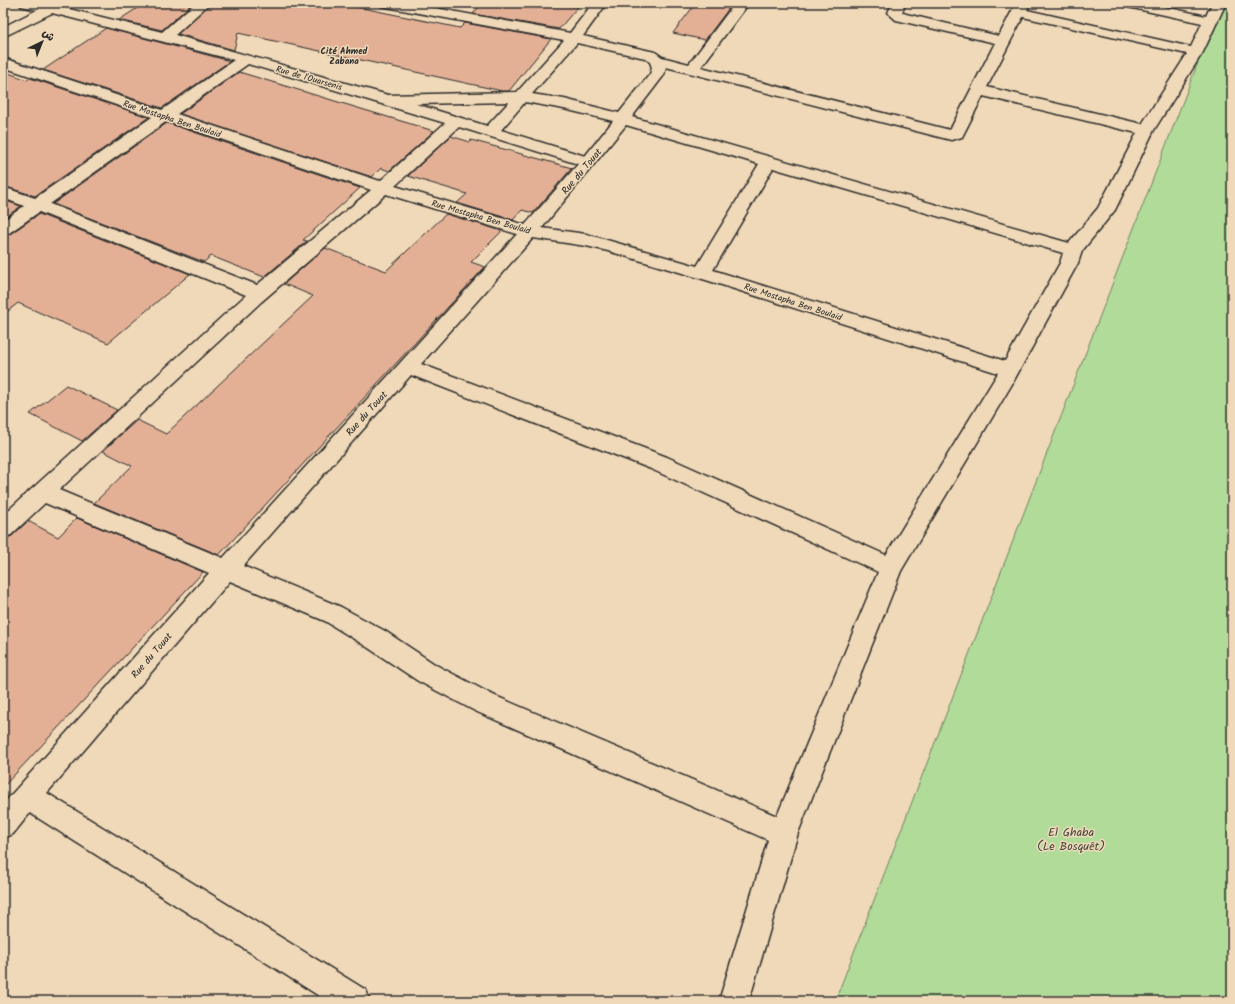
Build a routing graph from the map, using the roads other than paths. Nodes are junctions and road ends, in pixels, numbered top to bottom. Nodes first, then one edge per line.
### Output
1 (26, 3) edge
2 (203, 3) edge
3 (386, 3) edge
4 (461, 3) edge
5 (600, 3) edge
6 (742, 3) edge
7 (899, 3) edge
8 (1128, 3) edge
9 (56, 6) edge
10 (1021, 7) edge
11 (1215, 12) edge
12 (448, 15) junction
13 (3, 33) edge
14 (164, 37) junction
15 (574, 38) junction
16 (1004, 41) junction
17 (1196, 52) junction
18 (245, 59) junction
19 (657, 60) junction
20 (3, 62) edge
21 (693, 68) junction
22 (979, 90) junction
23 (520, 97) junction
24 (386, 100) junction
25 (163, 116) junction
26 (623, 120) junction
27 (455, 122) junction
28 (1146, 130) junction
29 (490, 132) junction
30 (769, 161) junction
31 (589, 162) junction
32 (383, 188) junction
33 (3, 192) edge
34 (35, 206) junction
35 (3, 229) edge
36 (529, 232) junction
37 (1073, 250) junction
38 (702, 273) junction
39 (260, 294) junction
40 (408, 366) junction
41 (1010, 370) junction
42 (44, 493) junction
43 (3, 529) edge
44 (891, 568) junction
45 (226, 570) junction
46 (27, 796) junction
47 (3, 824) edge
48 (784, 833) junction
49 (354, 1001) edge
50 (734, 1001) edge

1 - 9 street, Rue de l'Ouarsenis
2 - 14 street
3 - 12 street
4 - 12 street
5 - 15 street
6 - 21 street
7 - 16 street
8 - 11 street
9 - 13 street
9 - 14 street, Rue de l'Ouarsenis
10 - 16 street
10 - 17 street
11 - 17 street
12 - 15 street
14 - 18 street, Rue de l'Ouarsenis
15 - 19 street
15 - 23 street
16 - 22 street
17 - 28 street
18 - 24 street, Rue de l'Ouarsenis
18 - 25 street
19 - 21 street
19 - 26 street, Rue du Touat
20 - 25 street, Rue Mostapha Ben Boulaid
21 - 22 street
22 - 28 street
23 - 24 street
23 - 26 street
23 - 29 street
24 - 27 street, Rue de l'Ouarsenis
25 - 32 street, Rue Mostapha Ben Boulaid
25 - 34 street
26 - 30 street
26 - 31 street, Rue du Touat
27 - 29 street, Rue de l'Ouarsenis
27 - 32 street
28 - 37 street
29 - 31 street, Rue de l'Ouarsenis
30 - 37 street
30 - 38 street
31 - 36 street, Rue du Touat
32 - 36 street, Rue Mostapha Ben Boulaid
32 - 39 street
33 - 34 street
34 - 35 street
34 - 39 street
36 - 38 street, Rue Mostapha Ben Boulaid
36 - 40 street, Rue du Touat
37 - 41 street
38 - 41 street, Rue Mostapha Ben Boulaid
39 - 42 street
40 - 44 street
40 - 45 street, Rue du Touat
41 - 44 street
42 - 43 street
42 - 45 street
44 - 48 street
45 - 46 street, Rue du Touat
45 - 48 street
46 - 47 street, Rue du Touat
46 - 49 street
48 - 50 street

